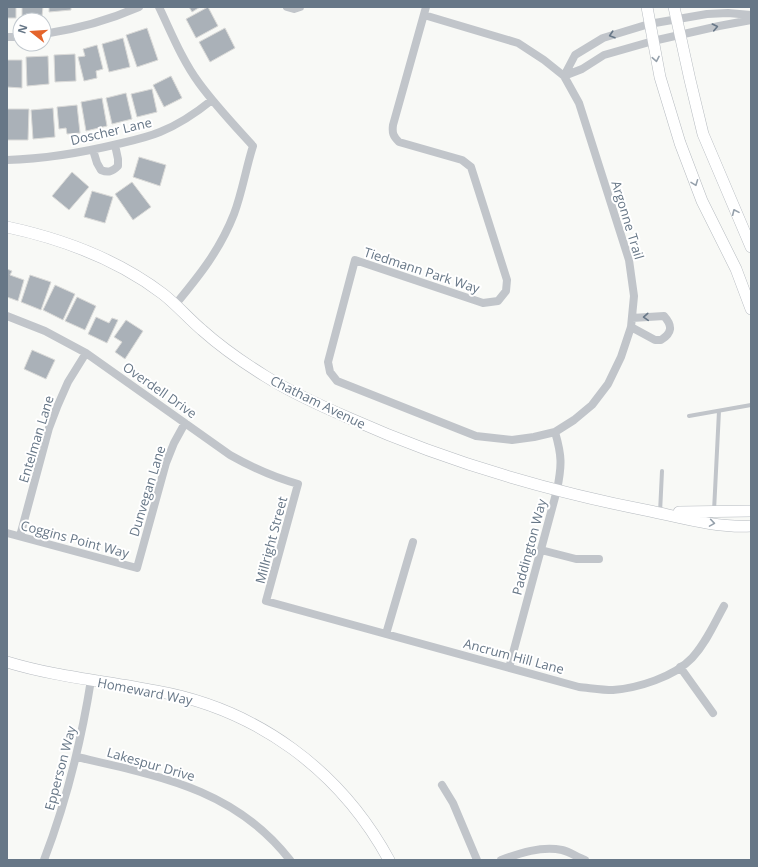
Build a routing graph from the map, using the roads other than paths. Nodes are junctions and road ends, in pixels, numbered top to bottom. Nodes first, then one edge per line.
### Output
1 (140, 7) edge
2 (159, 7) edge
3 (287, 7) edge
4 (300, 7) edge
5 (647, 7) edge
6 (674, 7) edge
7 (425, 11) edge
8 (751, 15) edge
9 (676, 20) junction
10 (751, 20) edge
11 (649, 24) junction
12 (52, 33) edge
13 (680, 34) junction
14 (652, 40) junction
15 (564, 76) junction
16 (212, 100) junction
17 (115, 145) junction
18 (93, 150) junction
19 (7, 160) edge
20 (7, 226) edge
21 (751, 247) edge
22 (176, 305) junction
23 (751, 309) edge
24 (7, 316) edge
25 (632, 318) junction
26 (631, 326) junction
27 (86, 353) junction
28 (330, 372) joint
29 (751, 405) edge
30 (719, 411) junction
31 (689, 416) dead end
32 (186, 423) junction
33 (555, 432) junction
34 (662, 471) dead end
35 (298, 484) joint
36 (557, 490) junction
37 (714, 511) junction
38 (751, 511) edge
39 (660, 513) junction
40 (751, 526) edge
41 (7, 533) edge
42 (20, 536) junction
43 (413, 542) dead end
44 (541, 550) junction
45 (599, 559) dead end
46 (137, 568) joint
47 (266, 601) joint
48 (724, 606) dead end
49 (386, 634) junction
50 (7, 662) edge
51 (680, 667) junction
52 (509, 668) junction
53 (90, 680) junction
54 (713, 713) dead end
55 (77, 757) junction
56 (442, 785) dead end
57 (44, 860) edge
58 (290, 860) edge
59 (389, 860) edge
60 (477, 860) edge
61 (501, 860) edge
62 (585, 860) edge

1 - 12 street
2 - 16 street
3 - 4 street
5 - 11 street
6 - 9 street
7 - 15 street, Argonne Trail
7 - 28 street, Tiedmann Park Way
8 - 9 street
9 - 11 street
9 - 13 street
13 -> 10 street
11 - 14 street
11 -> 15 street
13 - 14 street
21 -> 13 street
14 - 15 street
14 -> 23 street
15 - 25 street, Argonne Trail
16 - 17 street, Doscher Lane
16 - 22 street
17 - 18 street, Doscher Lane
17 - 18 street
18 - 19 street, Doscher Lane
20 - 22 street, Chatham Avenue
22 - 36 street, Chatham Avenue
24 - 27 street, Overdell Drive
25 - 26 street, Argonne Trail
26 -> 25 street
26 - 33 street, Argonne Trail
27 - 32 street, Overdell Drive
27 - 42 street, Entelman Lane
28 - 33 street, Argonne Trail
29 - 30 lane
30 - 31 lane
30 - 37 lane
32 - 35 street, Overdell Drive
32 - 46 street, Dunvegan Lane
33 - 36 street, Paddington Way
34 - 39 lane
35 - 47 street, Millright Street
36 - 39 street, Chatham Avenue
36 - 44 street, Paddington Way
37 - 38 street, Chatham Avenue
37 - 39 street, Chatham Avenue
39 -> 40 street, Chatham Avenue
41 - 42 street, Coggins Point Way
42 - 46 street, Coggins Point Way
43 - 49 street
44 - 45 street
44 - 52 street, Paddington Way
47 - 49 street, Ancrum Hill Lane
48 - 51 street, Ancrum Hill Lane
49 - 52 street, Ancrum Hill Lane
50 - 53 street, Homeward Way
51 - 52 street, Ancrum Hill Lane
51 - 54 street
53 - 55 street, Epperson Way
53 - 59 street, Homeward Way
55 - 57 street, Epperson Way
55 - 58 street, Lakespur Drive
56 - 60 street
61 - 62 street

